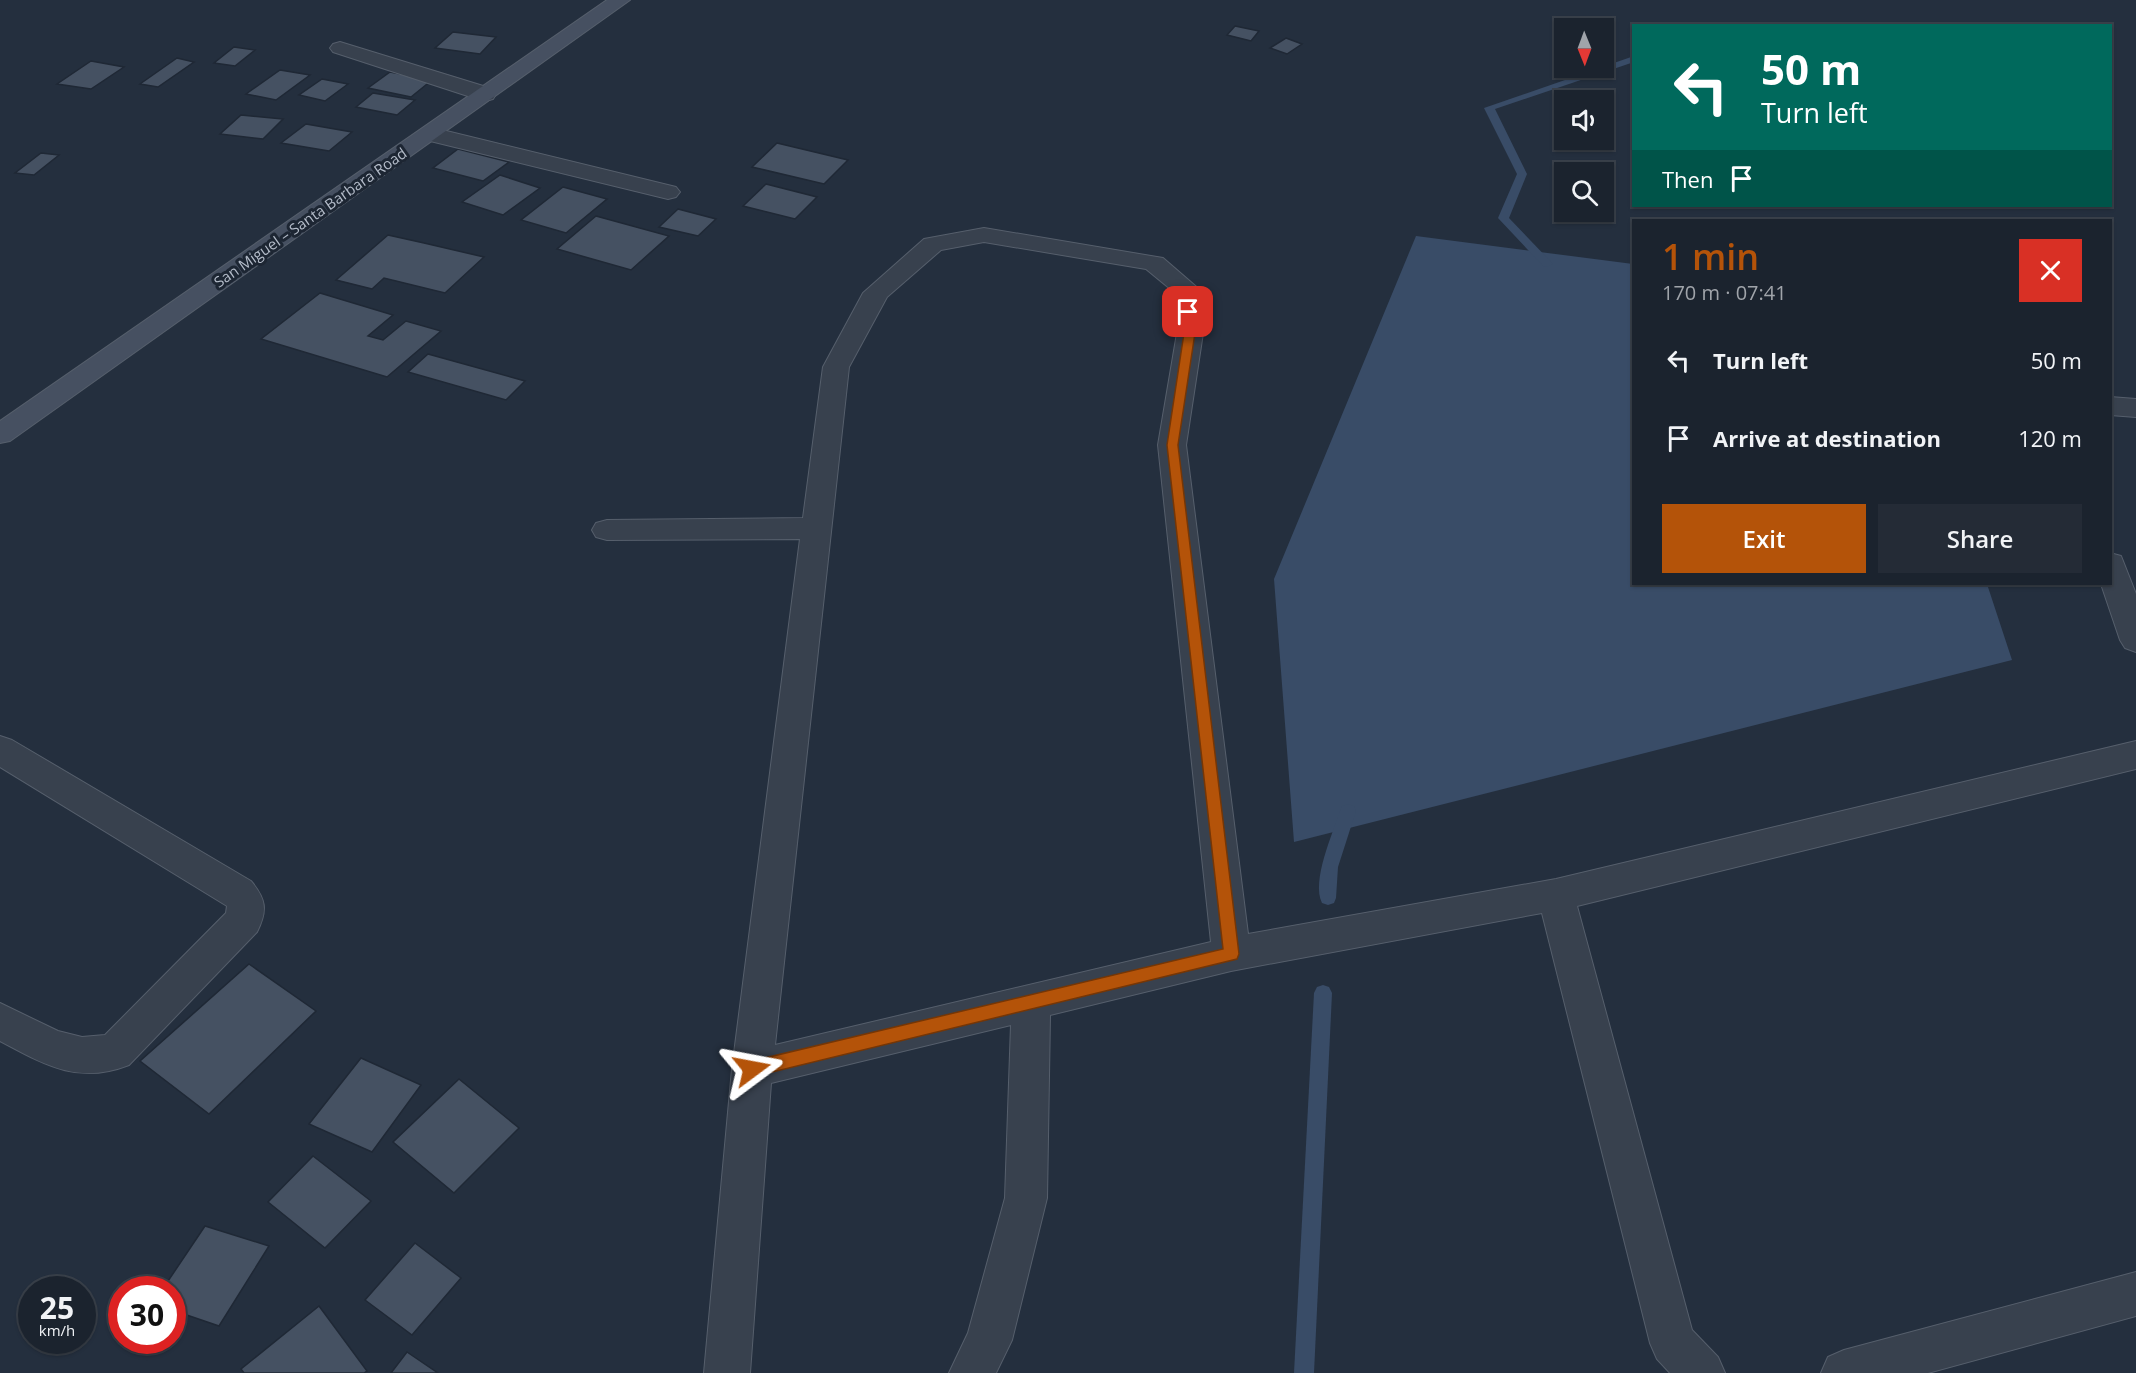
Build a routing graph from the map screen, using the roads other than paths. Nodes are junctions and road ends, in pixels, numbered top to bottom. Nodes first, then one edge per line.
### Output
1 (620, 0) edge
2 (340, 48) dead end
3 (485, 94) junction
4 (430, 134) junction
5 (668, 192) dead end
6 (2112, 406) edge
7 (2136, 408) edge
8 (0, 434) edge
9 (818, 528) junction
10 (607, 530) dead end
11 (2112, 570) edge
12 (2136, 640) edge
13 (0, 750) edge
14 (2136, 754) edge
15 (1556, 894) junction
16 (1231, 954) junction
17 (1031, 1001) junction
18 (0, 1022) edge
19 (752, 1069) junction
20 (2136, 1294) edge
21 (727, 1373) edge
22 (972, 1373) edge
23 (1702, 1373) edge
24 (1844, 1373) edge

1 - 3 main road, San Miguel – Santa Barbara Road
2 - 3 street
3 - 4 main road, San Miguel – Santa Barbara Road
4 - 5 street
4 - 8 main road, San Miguel – Santa Barbara Road
6 - 7 street
9 - 10 street
9 - 16 street
9 - 19 street
11 - 12 street
13 - 18 street
14 - 15 street
15 - 16 street
15 - 23 street
16 - 17 street
17 - 19 street
17 - 22 street
19 - 21 street
20 - 24 street

